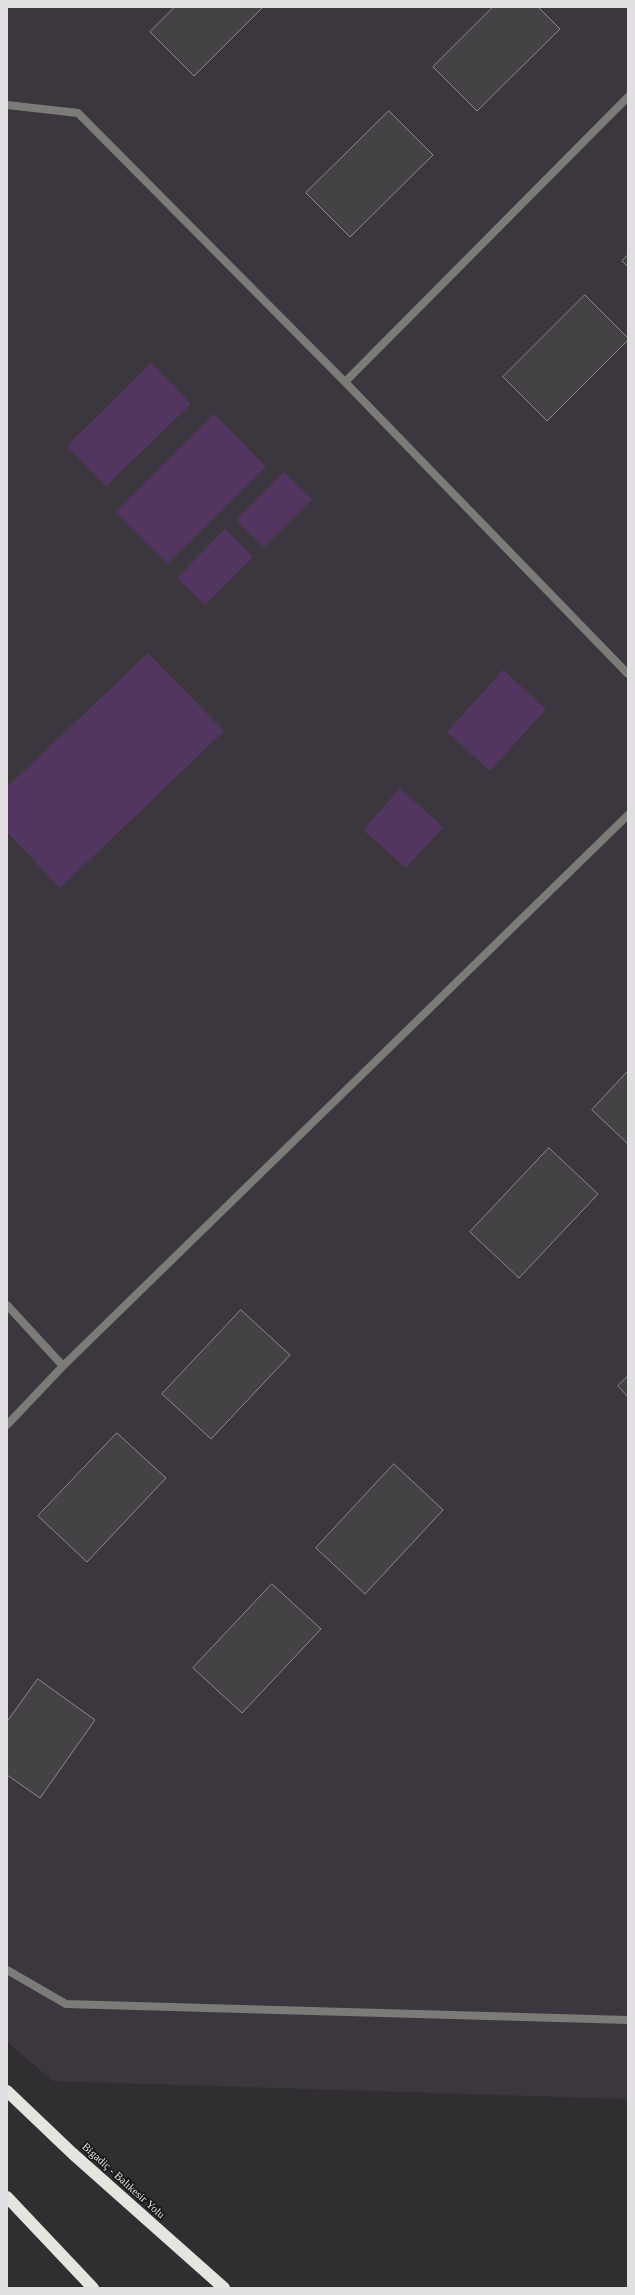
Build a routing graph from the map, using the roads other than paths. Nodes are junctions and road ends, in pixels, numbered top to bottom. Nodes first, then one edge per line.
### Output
1 (628, 97) edge
2 (7, 105) edge
3 (345, 382) junction
4 (628, 674) edge
5 (628, 815) edge
6 (7, 1305) edge
7 (63, 1366) junction
8 (7, 1425) edge
9 (7, 1970) edge
10 (628, 2020) edge
11 (7, 2091) edge
12 (7, 2197) edge
13 (93, 2288) edge
14 (224, 2288) edge

1 - 3 street
2 - 3 street
3 - 4 street
5 - 7 street
6 - 7 street
7 - 8 street
9 - 10 street
11 - 14 highway, Bigadiç - Balıkesir Yolu
12 - 13 highway

